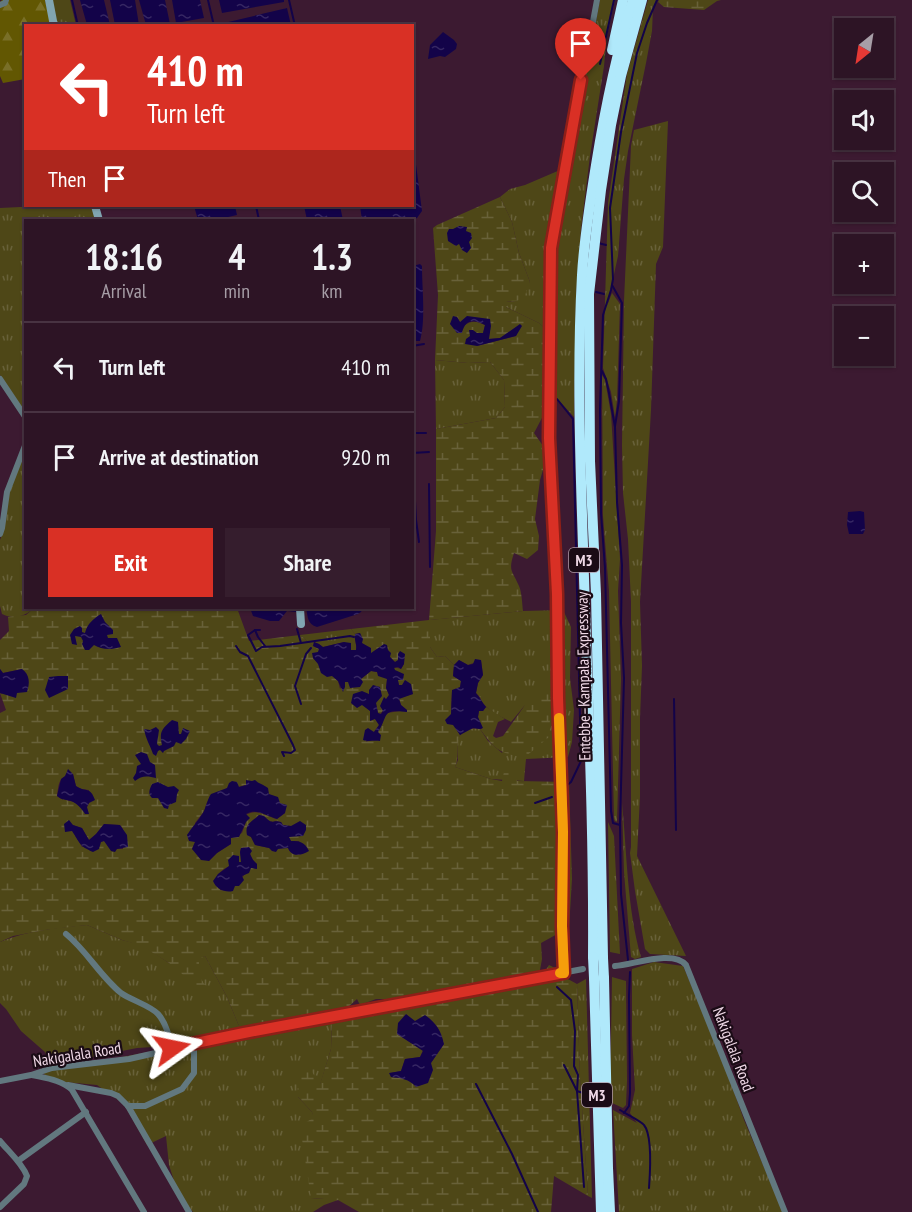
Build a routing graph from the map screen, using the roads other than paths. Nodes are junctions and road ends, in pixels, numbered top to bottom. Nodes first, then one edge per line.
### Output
1 (6, 0) edge
2 (49, 0) edge
3 (597, 0) edge
4 (623, 0) edge
5 (633, 0) edge
6 (642, 0) edge
7 (0, 6) edge
8 (54, 24) edge
9 (601, 130) junction
10 (0, 379) edge
11 (24, 415) edge
12 (24, 447) edge
13 (3, 493) edge
14 (0, 534) edge
15 (300, 609) edge
16 (301, 624) dead end
17 (66, 934) dead end
18 (598, 958) junction
19 (615, 966) dead end
20 (583, 969) dead end
21 (564, 973) junction
22 (599, 978) junction
23 (194, 1044) junction
24 (172, 1048) junction
25 (31, 1075) junction
26 (0, 1081) edge
27 (68, 1085) junction
28 (128, 1106) junction
29 (86, 1112) junction
30 (0, 1141) edge
31 (18, 1161) junction
32 (0, 1207) edge
33 (144, 1212) edge
34 (189, 1212) edge
35 (601, 1212) edge
36 (610, 1212) edge
37 (785, 1212) edge

1 - 7 street
2 - 8 street
3 - 21 street
4 - 9 highway
5 - 9 highway, M3
6 - 18 highway, Entebbe–Kampala Expressway / M3
9 - 18 highway, M3
10 - 11 street
12 - 13 street
13 - 14 street
15 - 16 street
17 - 24 street
18 - 22 highway, Entebbe–Kampala Expressway / M3, bridge
19 - 37 street, Nakigalala Road
20 - 21 street, Nakigalala Road
21 - 23 street, Nakigalala Road
22 - 35 highway, Entebbe–Kampala Expressway / M3
22 - 36 highway, Entebbe–Kampala Expressway / M3
23 - 24 street, Nakigalala Road
23 - 28 street
24 - 25 street, Nakigalala Road
25 - 26 street, Nakigalala Road
25 - 27 street
27 - 28 street
27 - 29 street
28 - 34 street
29 - 31 street
29 - 33 street
30 - 31 street
31 - 32 street

